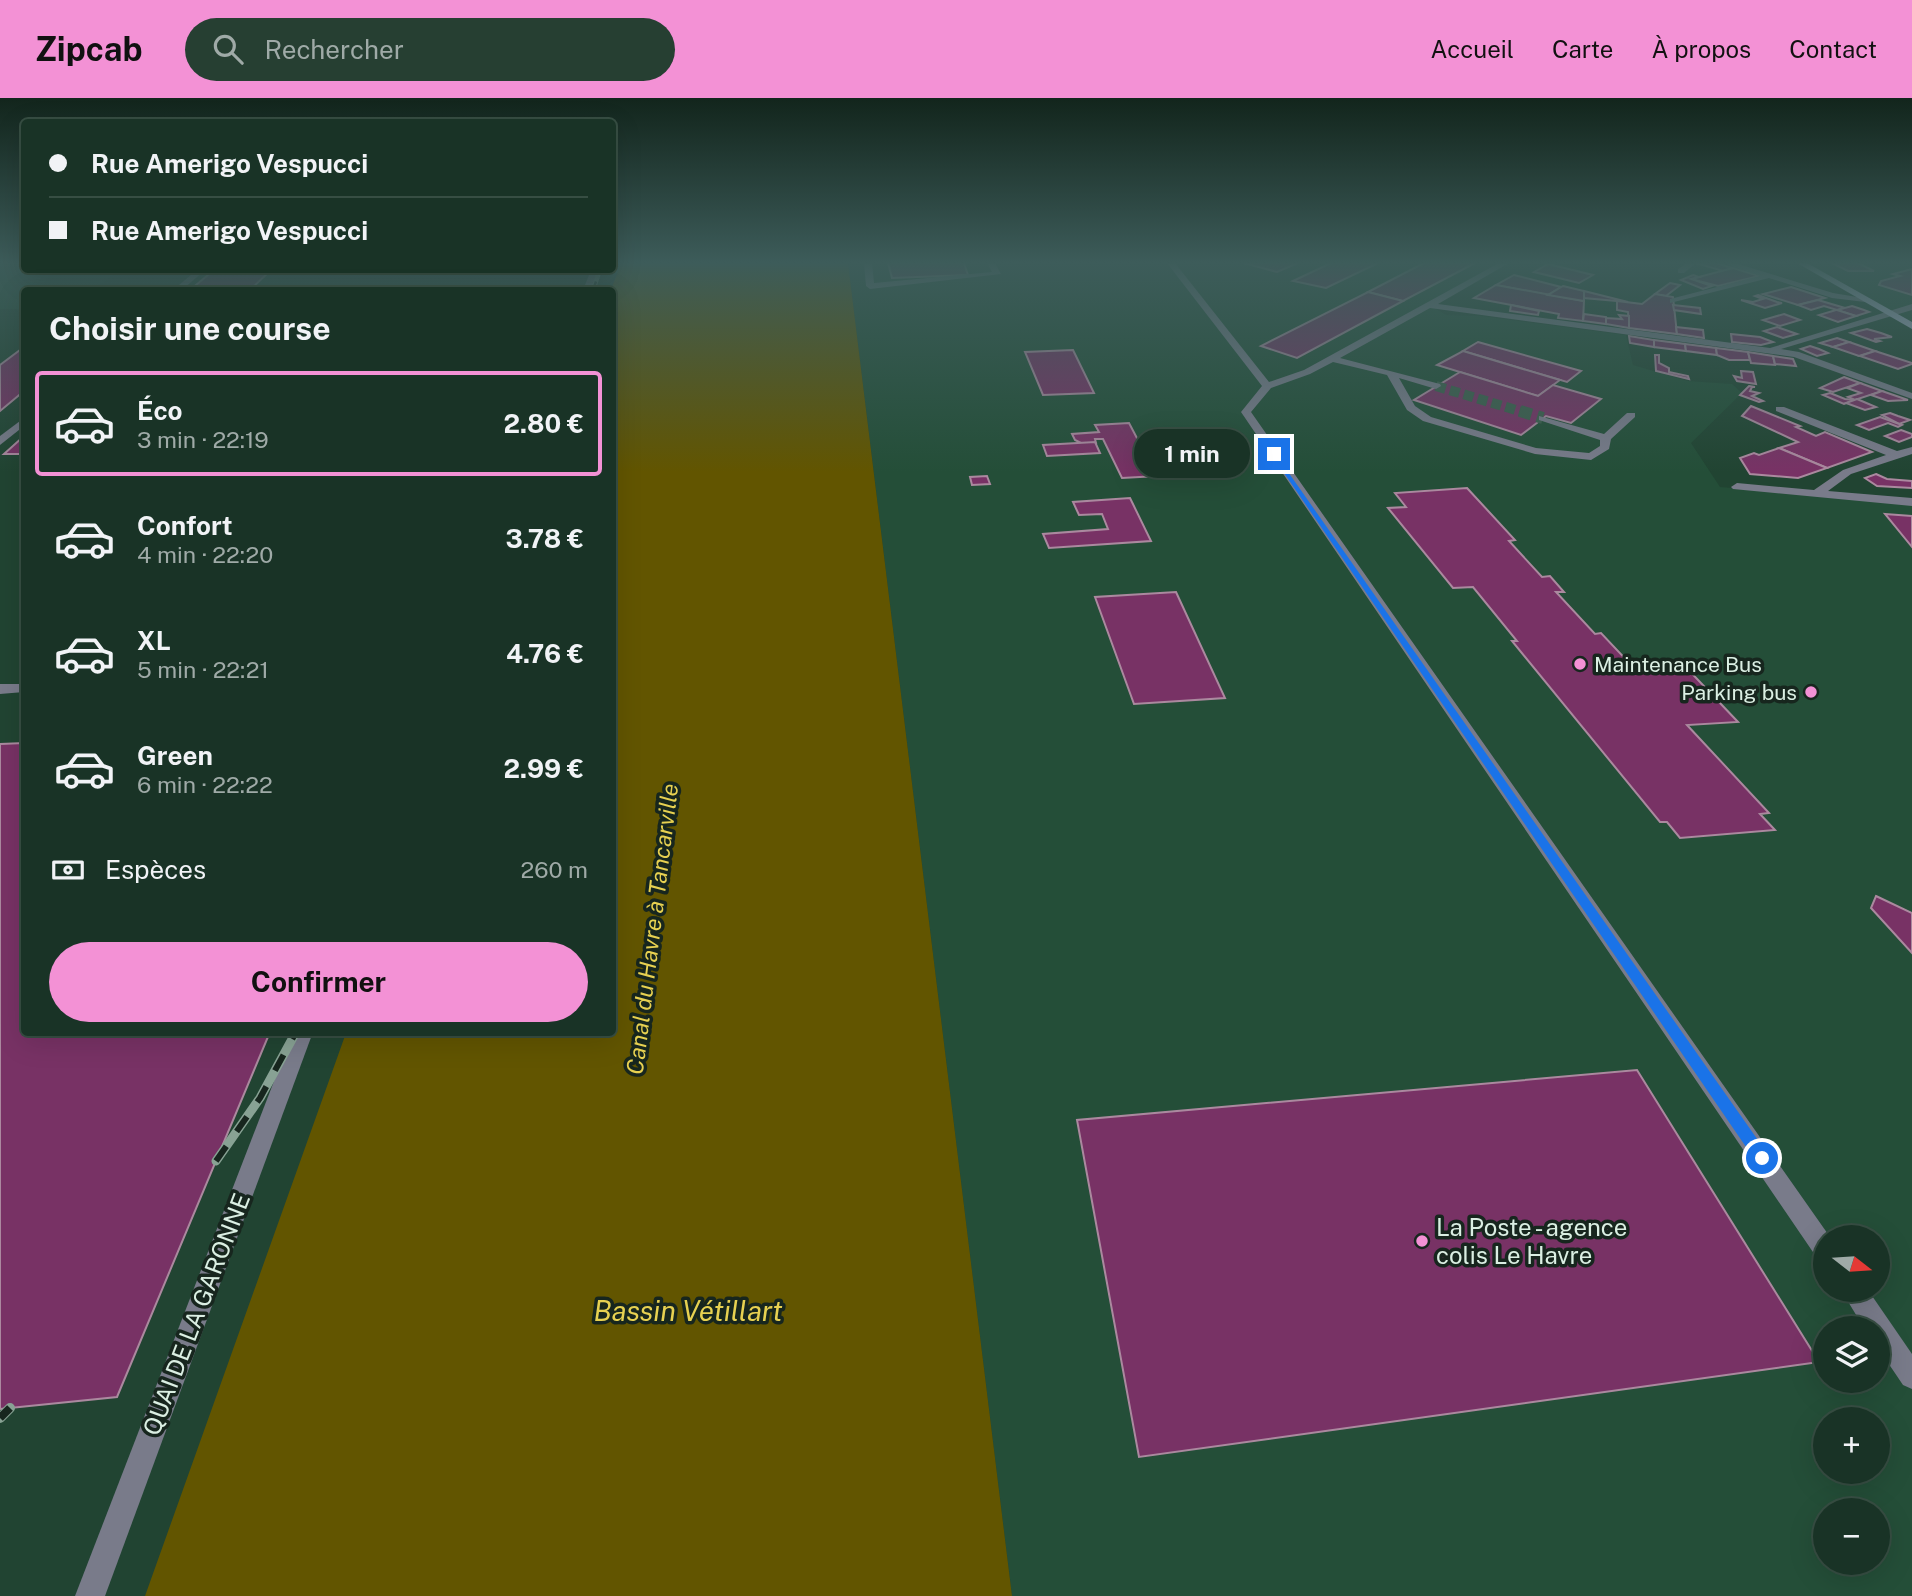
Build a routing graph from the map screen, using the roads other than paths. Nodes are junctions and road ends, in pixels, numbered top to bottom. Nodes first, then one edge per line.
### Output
1 (1226, 333) edge
2 (1379, 333) edge
3 (1639, 333) edge
4 (1826, 333) edge
5 (1768, 350) junction
6 (1333, 359) junction
7 (1391, 373) junction
8 (1267, 386) junction
9 (1436, 386) tunnel mouth
10 (1912, 396) edge
11 (1780, 409) dead end
12 (1631, 415) dead end
13 (1543, 418) tunnel mouth
14 (21, 424) edge
15 (1606, 438) junction
16 (0, 442) edge
17 (1912, 450) edge
18 (1898, 456) junction
19 (1737, 487) dead end
20 (1816, 494) junction
21 (1912, 502) edge
22 (21, 688) edge
23 (0, 689) edge
24 (301, 1036) edge
25 (1813, 1233) edge
26 (1861, 1302) edge
27 (1912, 1376) edge
28 (90, 1596) edge

1 - 8 street
2 - 6 street
3 - 5 street
4 - 5 street
5 - 10 street
6 - 7 street
6 - 8 street
7 - 9 street
7 - 15 street
8 - 25 street
11 - 18 street
12 - 15 street
13 - 15 street
14 - 16 street
17 - 18 street
18 - 20 street
19 - 20 street
20 - 21 street
22 - 23 street
24 - 28 street, QUAI DE LA GARONNE
26 - 27 street

